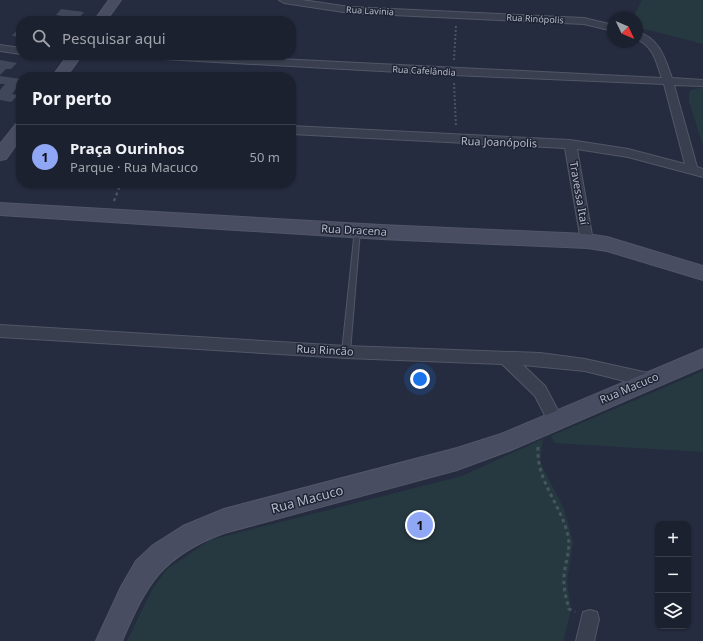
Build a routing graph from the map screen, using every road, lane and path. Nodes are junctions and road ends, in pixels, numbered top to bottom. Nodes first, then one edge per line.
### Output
1 (115, 0) edge
2 (284, 0) edge
3 (456, 15) joint
4 (104, 16) edge
5 (607, 27) edge
6 (643, 38) edge
7 (0, 48) edge
8 (16, 50) edge
9 (71, 60) edge
10 (233, 60) edge
11 (63, 72) edge
12 (668, 81) junction
13 (703, 83) edge
14 (296, 130) edge
15 (16, 134) edge
16 (570, 144) junction
17 (0, 155) edge
18 (698, 172) edge
19 (0, 209) edge
20 (357, 230) junction
21 (587, 241) junction
22 (703, 274) edge
23 (0, 331) edge
24 (346, 352) junction
25 (506, 358) junction
26 (703, 358) edge
27 (648, 380) junction
28 (555, 420) junction
29 (533, 430) junction
30 (590, 619) joint
31 (109, 641) edge
32 (585, 641) edge

1 - 4 street
2 - 3 street, Rua Lavinia
3 - 5 street, Rua Rinópolis
6 - 12 street
7 - 8 street
9 - 11 street
10 - 12 street, Rua Cafelândia
12 - 13 street, Rua Cafelândia
12 - 18 street
14 - 16 street, Rua Joanópolis
15 - 17 street
16 - 18 street, Rua Joanópolis
16 - 21 street, Travessa Itaí
19 - 20 street, Rua Dracena
20 - 21 street, Rua Dracena
20 - 24 lane
21 - 22 street, Rua Dracena
23 - 24 street, Rua Rincão
24 - 25 street, Rua Rincão
25 - 27 street, Rua Rincão
25 - 28 street
26 - 27 street, Rua Macuco
27 - 28 street, Rua Macuco
28 - 29 street, Rua Macuco
29 - 30 path
29 - 31 street, Rua Macuco
30 - 32 street

